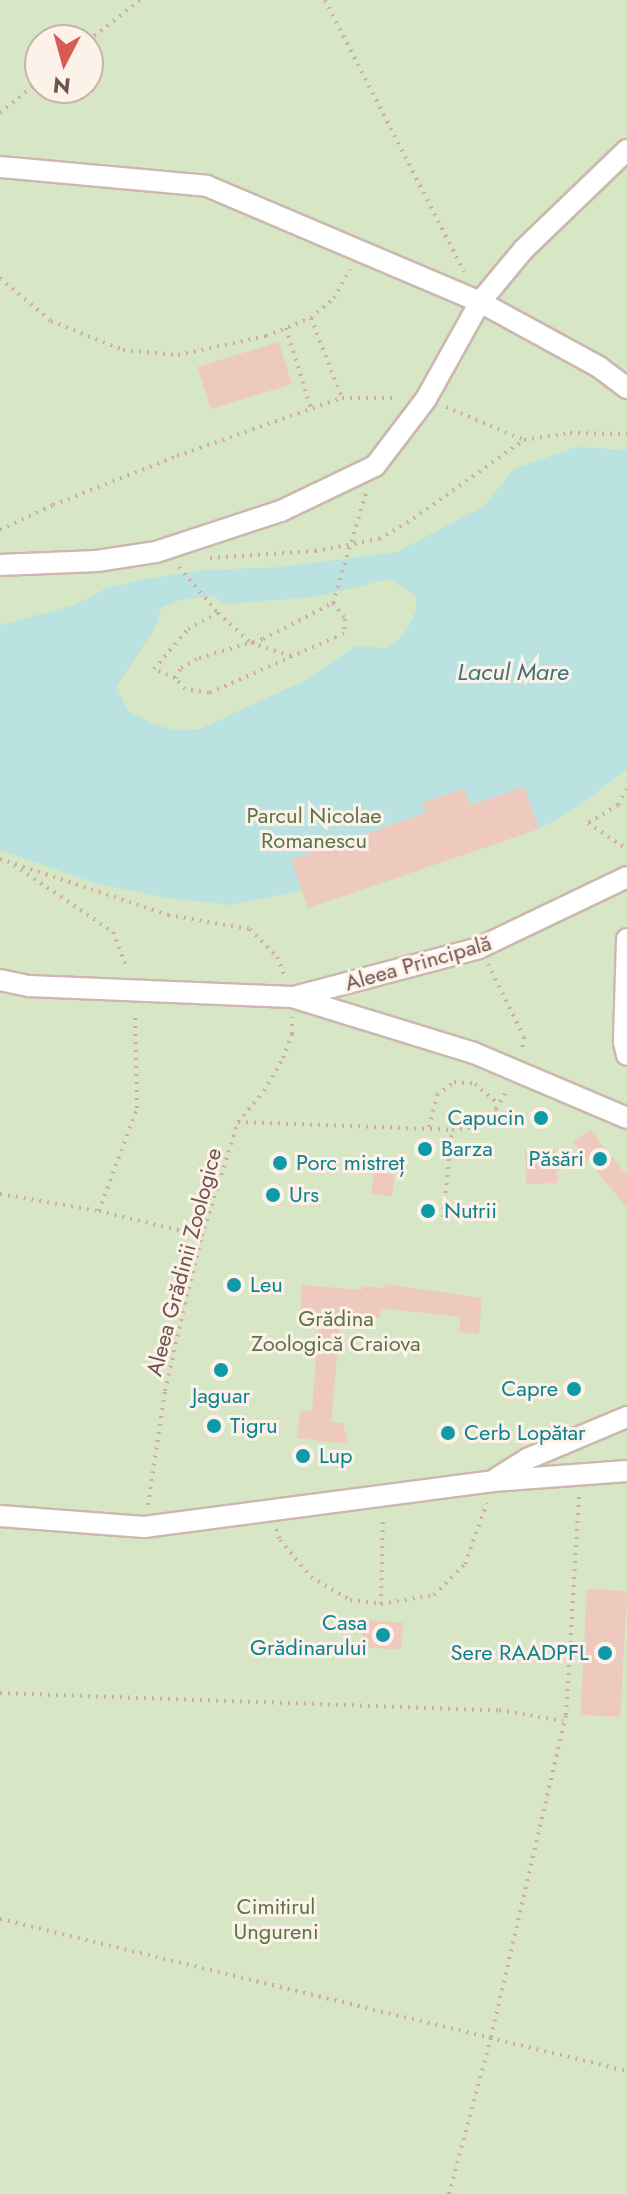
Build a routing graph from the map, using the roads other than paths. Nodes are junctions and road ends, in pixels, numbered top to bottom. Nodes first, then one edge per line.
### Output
1 (627, 150) edge
2 (0, 167) edge
3 (480, 302) junction
4 (627, 388) edge
5 (0, 565) edge
6 (627, 877) edge
7 (627, 939) edge
8 (0, 980) edge
9 (292, 997) junction
10 (627, 1055) edge
11 (627, 1118) edge
12 (627, 1417) edge
13 (627, 1471) edge
14 (493, 1481) junction
15 (0, 1516) edge

1 - 3 street
2 - 3 street
3 - 4 street
3 - 5 street
6 - 9 street, Aleea Principală
7 - 10 street
8 - 9 street, Aleea Principală
9 - 11 street, Aleea Principală
12 - 14 street
13 - 14 street
14 - 15 street

